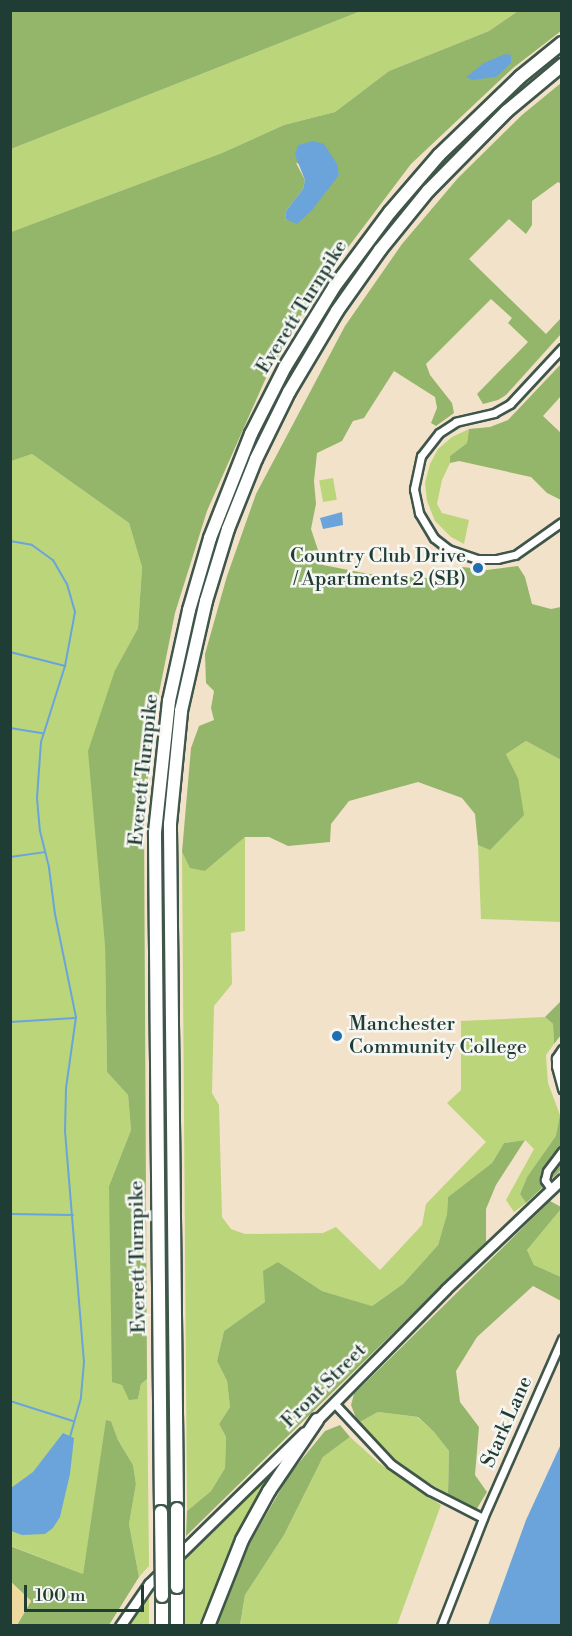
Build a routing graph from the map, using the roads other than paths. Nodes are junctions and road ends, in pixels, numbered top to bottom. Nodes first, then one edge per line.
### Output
1 (561, 43) edge
2 (561, 65) edge
3 (561, 348) edge
4 (561, 522) edge
5 (561, 1049) edge
6 (561, 1089) edge
7 (561, 1151) edge
8 (561, 1179) edge
9 (550, 1189) junction
10 (561, 1339) edge
11 (334, 1403) junction
12 (317, 1420) junction
13 (483, 1518) junction
14 (120, 1626) edge
15 (162, 1626) edge
16 (177, 1626) edge
17 (208, 1626) edge
18 (441, 1626) edge

1 - 15 highway, Everett Turnpike, bridge
2 - 16 highway, Everett Turnpike, bridge
3 - 4 street
5 - 6 street
7 - 9 street
8 - 9 main road, Front Street
9 - 11 main road, Front Street
10 - 13 street, Stark Lane
11 - 12 main road, Front Street
11 - 13 street
12 - 14 main road, Front Street
12 - 17 highway
13 - 18 street, Stark Lane

